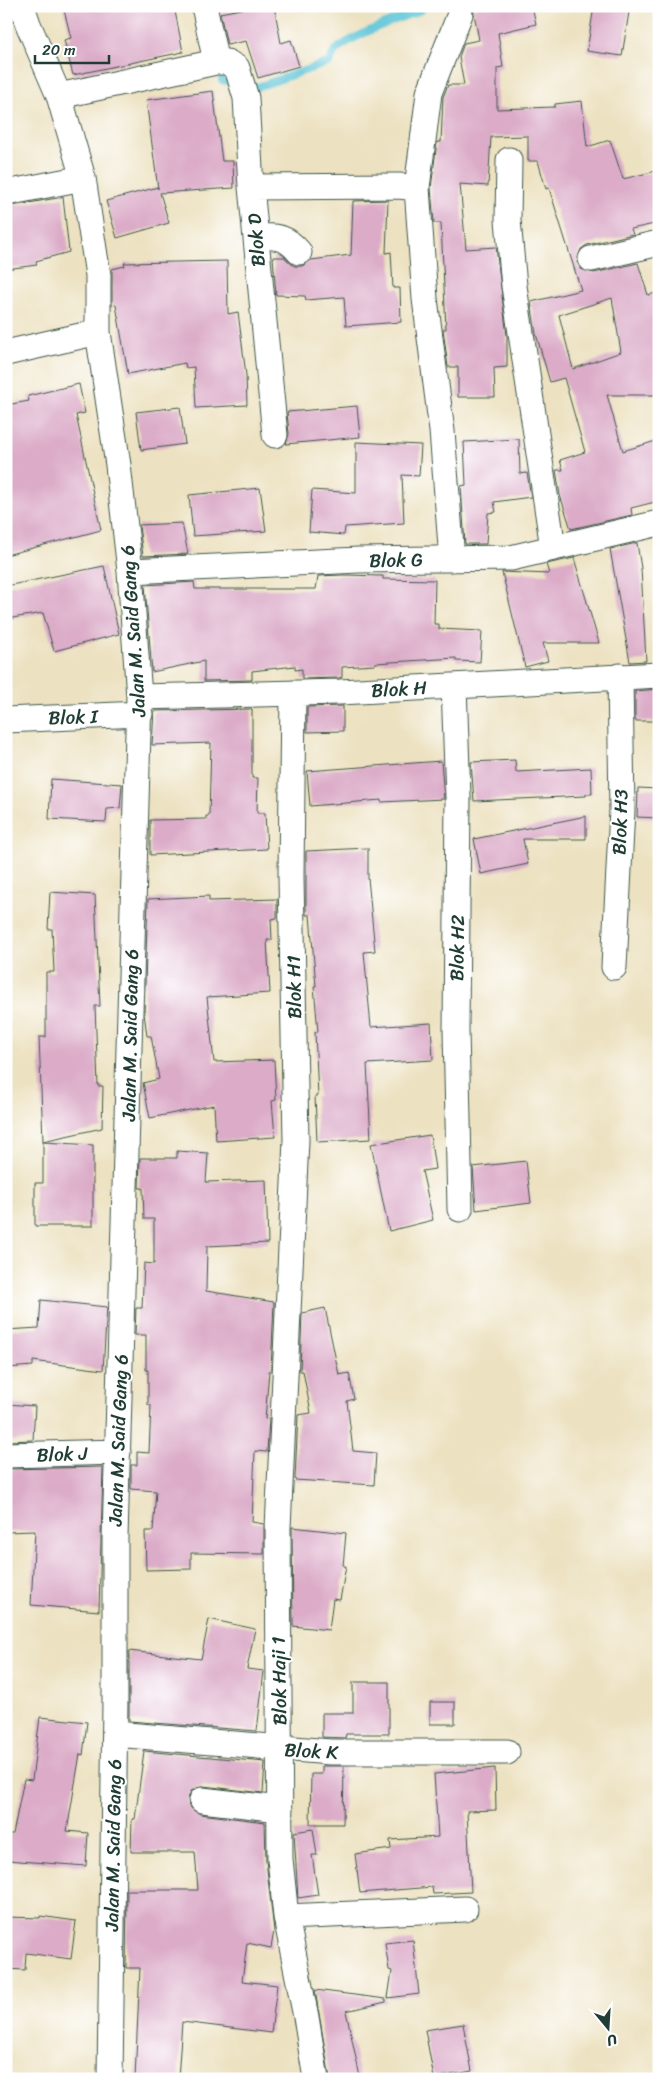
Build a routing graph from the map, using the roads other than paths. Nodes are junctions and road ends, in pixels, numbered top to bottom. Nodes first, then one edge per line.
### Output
1 (204, 6) edge
2 (460, 14) dead end
3 (19, 19) edge
4 (227, 65) junction
5 (59, 96) junction
6 (509, 160) dead end
7 (83, 178) junction
8 (251, 187) junction
9 (417, 188) junction
10 (6, 192) edge
11 (256, 236) junction
12 (658, 245) edge
13 (299, 252) dead end
14 (591, 259) dead end
15 (98, 332) junction
16 (6, 352) edge
17 (275, 435) dead end
18 (659, 523) edge
19 (553, 548) junction
20 (452, 559) junction
21 (130, 571) junction
22 (659, 675) edge
23 (620, 676) junction
24 (454, 686) junction
25 (293, 693) junction
26 (140, 705) junction
27 (6, 720) edge
28 (614, 967) dead end
29 (460, 1209) dead end
30 (289, 1280) joint
31 (118, 1452) junction
32 (6, 1455) edge
33 (115, 1734) junction
34 (280, 1749) junction
35 (507, 1752) dead end
36 (202, 1800) dead end
37 (280, 1809) junction
38 (465, 1909) dead end
39 (286, 1917) junction
40 (110, 2079) edge
41 (316, 2079) edge

1 - 4 street, Blok D
2 - 9 street
3 - 5 street, Jalan M. Said Gang 6
4 - 5 street
4 - 8 street, Blok D
5 - 7 street, Jalan M. Said Gang 6
6 - 19 street
7 - 10 street
7 - 15 street, Jalan M. Said Gang 6
8 - 9 street
8 - 11 street, Blok D
9 - 20 street
11 - 13 street
11 - 17 street, Blok D
12 - 14 street
15 - 16 street
15 - 21 street, Jalan M. Said Gang 6
18 - 19 street, Blok G
19 - 20 street, Blok G
20 - 21 street, Blok G
21 - 26 street, Jalan M. Said Gang 6
22 - 23 street, Blok H
23 - 24 street, Blok H
23 - 28 street, Blok H3
24 - 25 street, Blok H
24 - 29 street, Blok H2
25 - 26 street, Blok H
25 - 30 street, Blok H1
26 - 27 street, Blok I
26 - 31 street, Jalan M. Said Gang 6
30 - 34 street, Blok Haji 1
31 - 32 street, Blok J
31 - 33 street, Jalan M. Said Gang 6
33 - 34 street, Blok K
33 - 40 street, Jalan M. Said Gang 6
34 - 35 street, Blok K
34 - 37 street, Blok Haji 1
36 - 37 street
37 - 39 street, Blok Haji 1
38 - 39 street
39 - 41 street, Blok Haji 1

